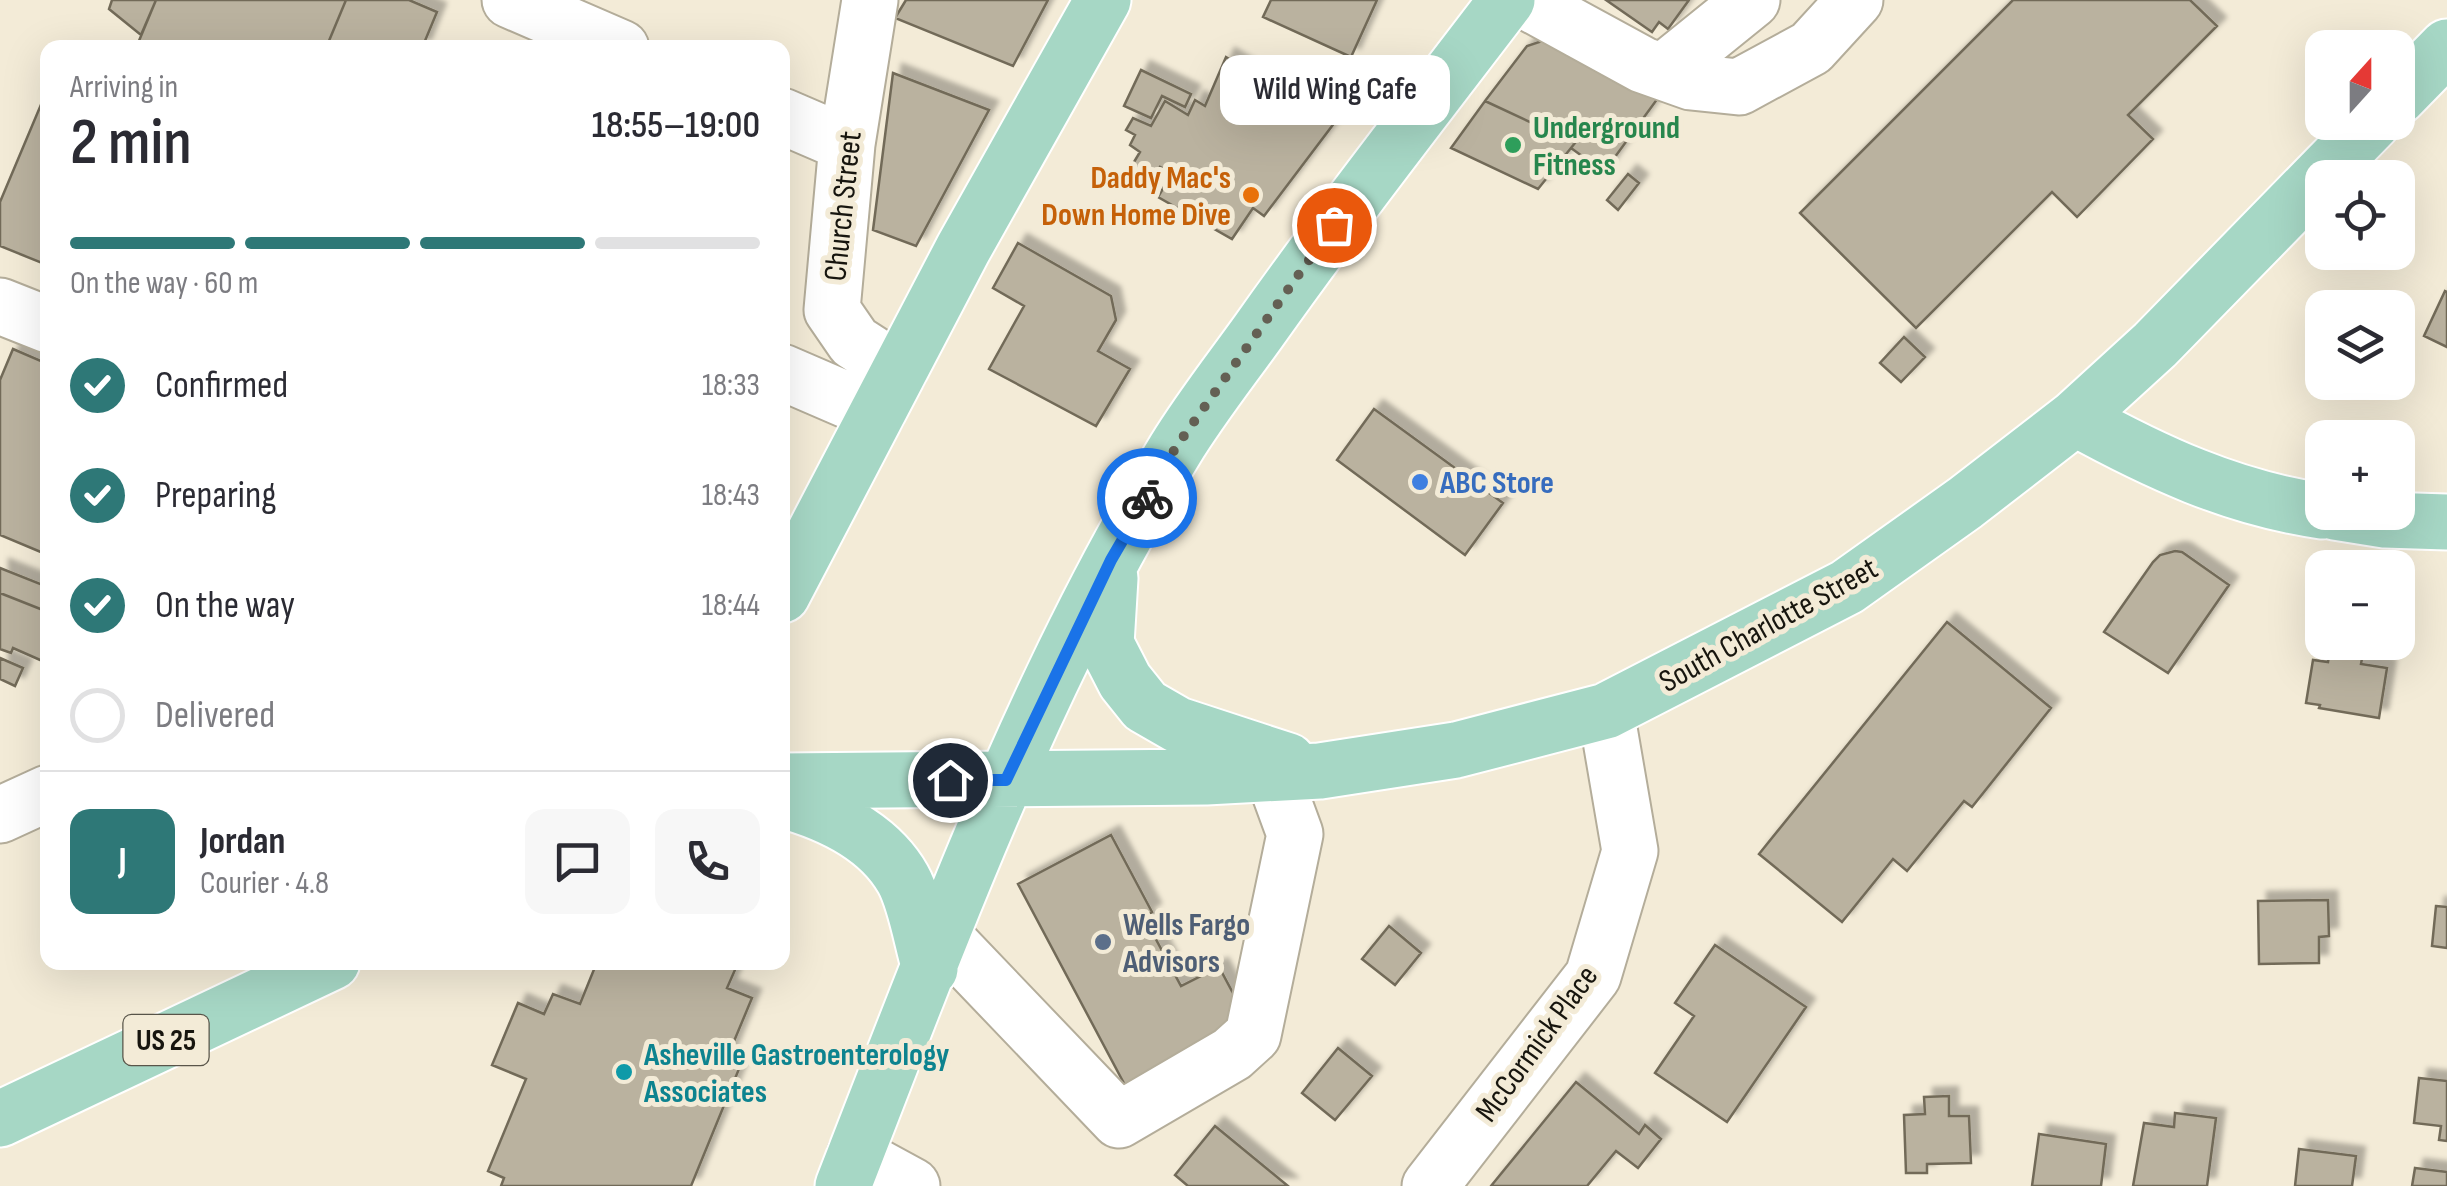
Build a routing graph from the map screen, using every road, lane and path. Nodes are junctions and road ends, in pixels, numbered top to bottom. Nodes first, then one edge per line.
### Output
1 (510, 0) edge
2 (870, 0) edge
3 (1103, 0) edge
4 (1507, 0) edge
5 (1524, 0) edge
6 (1752, 0) edge
7 (1855, 0) edge
8 (603, 40) edge
9 (2447, 47) edge
10 (1662, 72) junction
11 (2415, 80) edge
12 (790, 119) edge
13 (2355, 140) edge
14 (847, 144) junction
15 (0, 306) edge
16 (40, 322) edge
17 (790, 374) edge
18 (888, 392) junction
19 (2075, 418) junction
20 (2305, 507) edge
21 (2415, 521) edge
22 (2447, 522) edge
23 (1111, 560) junction
24 (790, 579) edge
25 (1606, 712) junction
26 (1296, 772) junction
27 (1006, 780) junction
28 (790, 781) edge
29 (40, 797) edge
30 (790, 803) edge
31 (0, 815) edge
32 (937, 953) junction
33 (315, 970) edge
34 (0, 1118) edge
35 (849, 1170) edge
36 (912, 1186) edge
37 (1430, 1186) edge

1 - 8 street
2 - 14 street, Church Street
3 - 18 main road
4 - 23 main road
5 - 10 street
6 - 10 street
7 - 10 street
9 - 11 main road
12 - 14 street
13 - 19 main road, South Charlotte Street
14 - 18 street, Church Street
15 - 16 street
17 - 18 street
18 - 24 main road
19 - 20 main road
19 - 25 main road, South Charlotte Street
21 - 22 main road
23 - 26 main road
23 - 27 main road
25 - 26 main road, South Charlotte Street
25 - 37 street, McCormick Place
26 - 27 main road, South Charlotte Street
26 - 32 street
27 - 28 main road, South Charlotte Street
27 - 32 main road
29 - 31 street
30 - 32 main road
32 - 35 main road
33 - 34 main road, US 25
35 - 36 street

